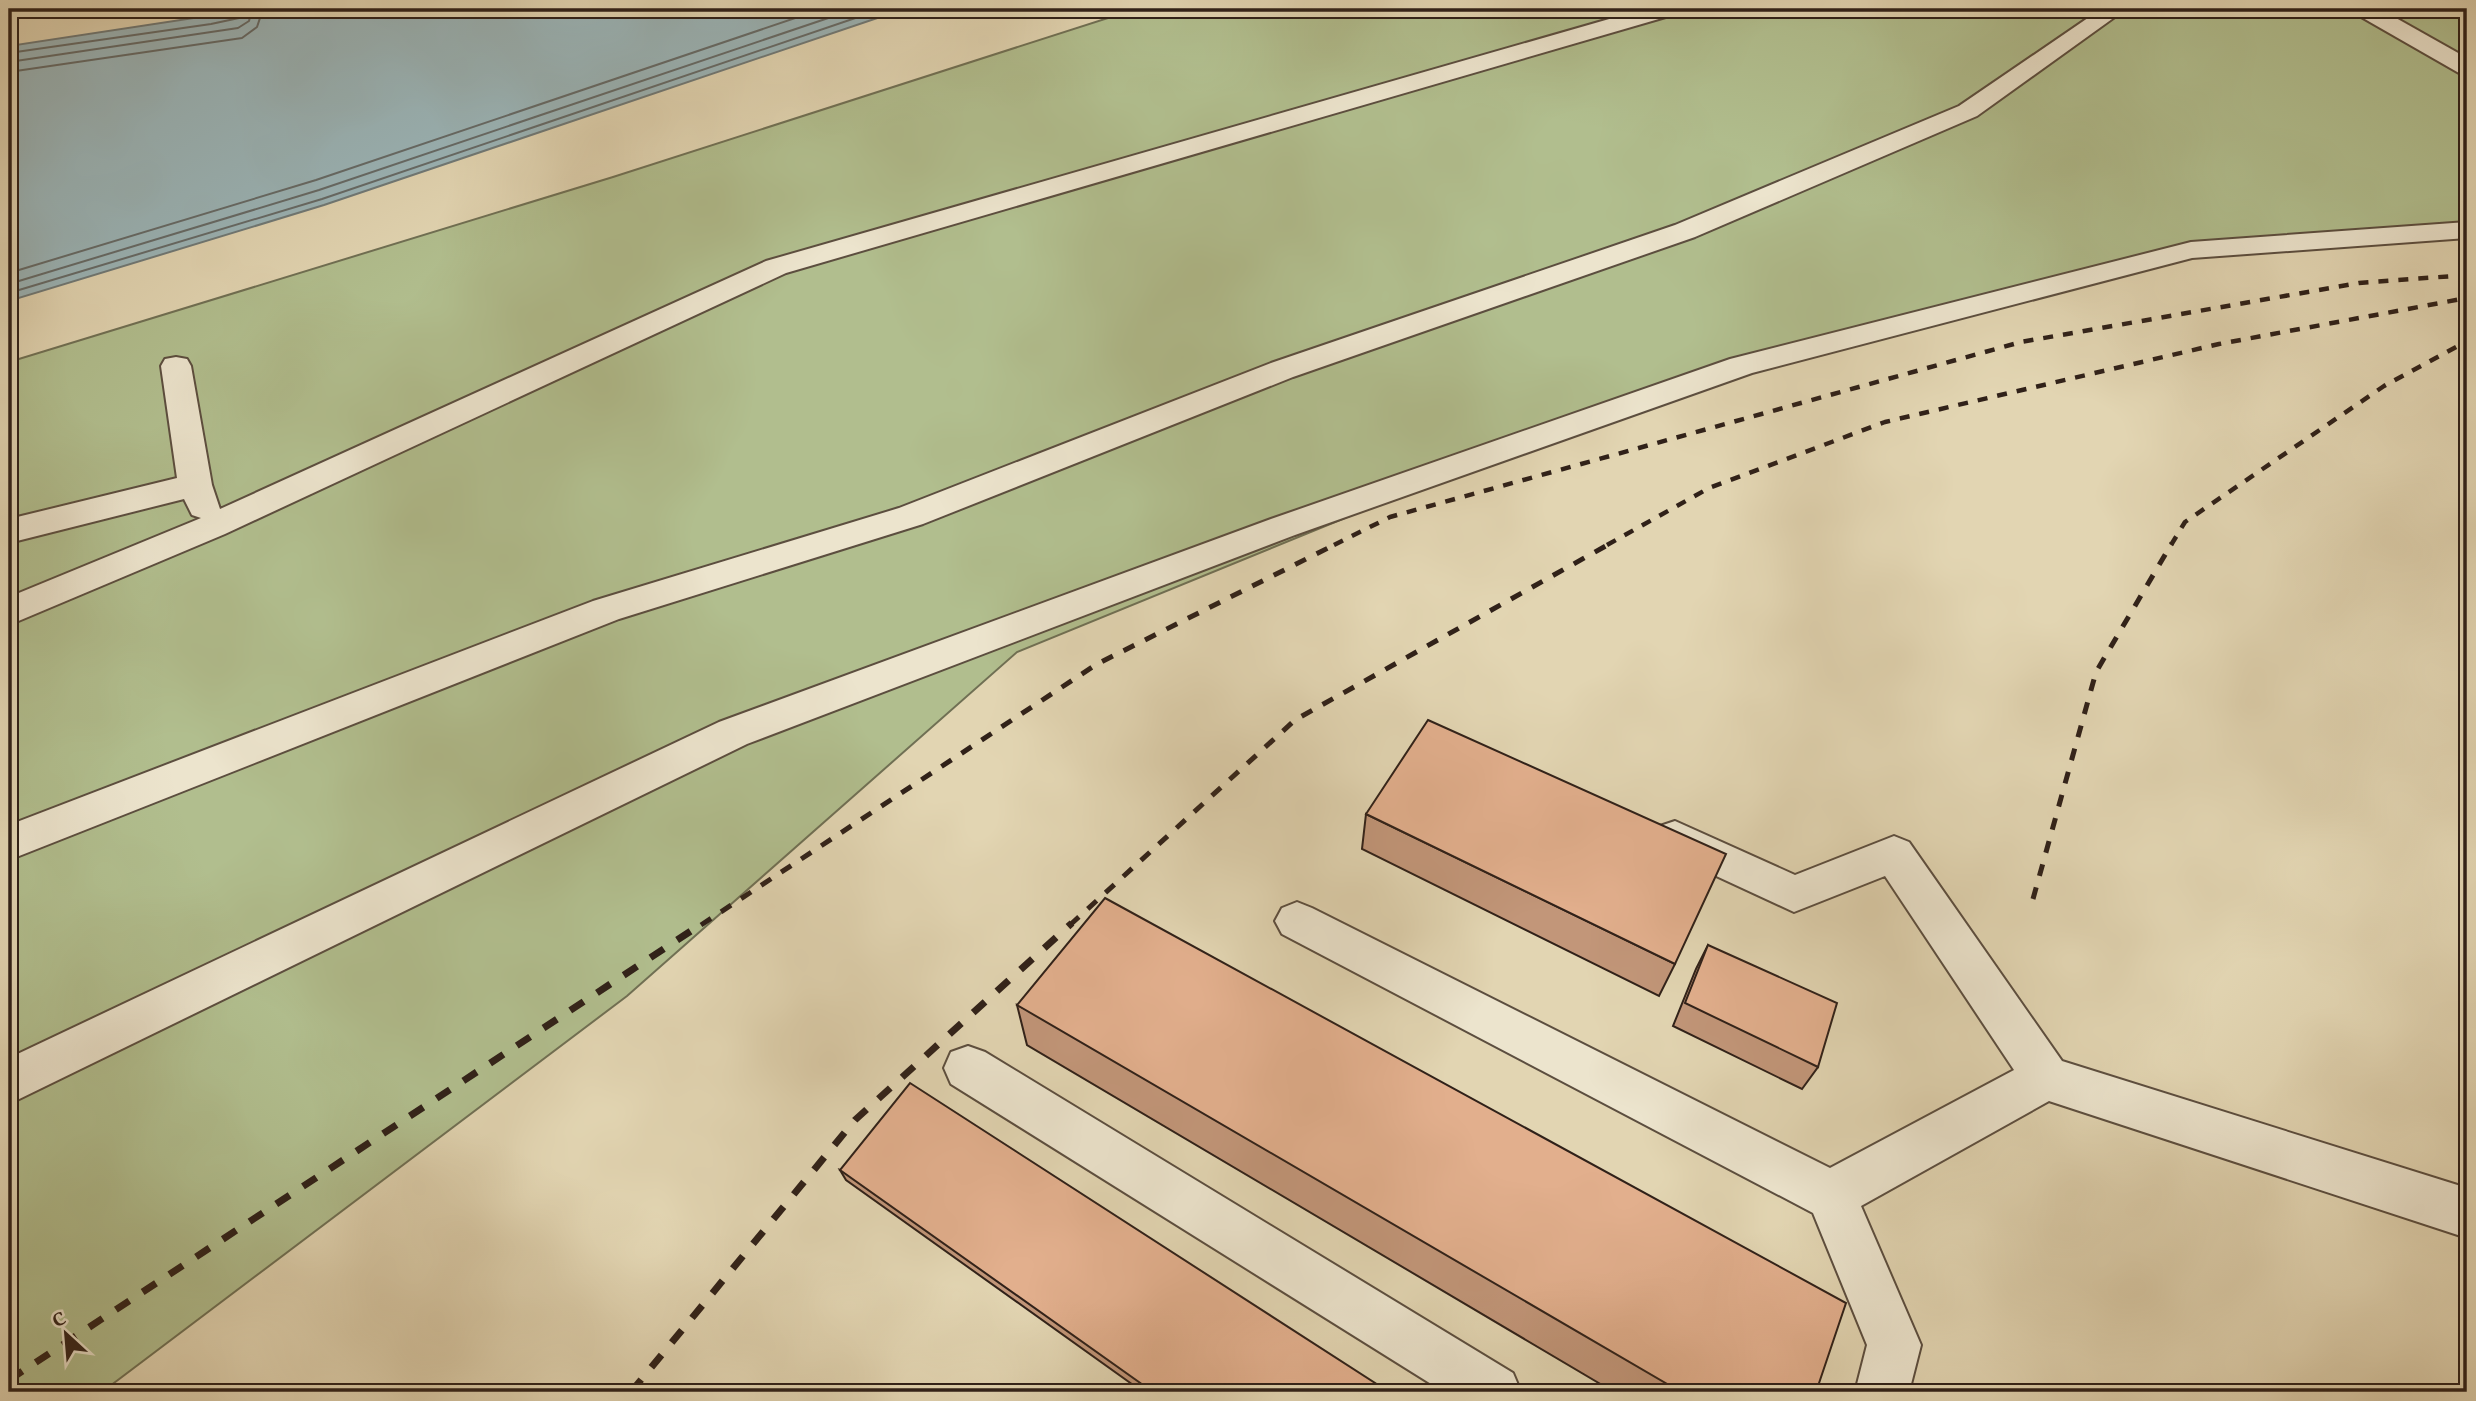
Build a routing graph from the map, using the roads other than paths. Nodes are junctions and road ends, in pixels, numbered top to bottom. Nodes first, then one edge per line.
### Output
1 (1668, 9) edge
2 (2115, 9) edge
3 (2364, 9) edge
4 (2467, 68) edge
5 (2467, 230) edge
6 (176, 366) dead end
7 (195, 485) junction
8 (213, 526) junction
9 (9, 531) edge
10 (9, 612) edge
11 (1647, 825) edge
12 (9, 843) edge
13 (1297, 921) dead end
14 (968, 1068) dead end
15 (2046, 1077) junction
16 (9, 1082) edge
17 (1831, 1195) junction
18 (2467, 1213) edge
19 (1494, 1392) edge
20 (1882, 1392) edge

1 - 8 street
2 - 12 street
3 - 4 street
5 - 16 street
6 - 7 street
7 - 8 street
7 - 9 street
8 - 10 street
11 - 15 street
13 - 17 street
14 - 19 street
15 - 17 street
15 - 18 street
17 - 20 street

